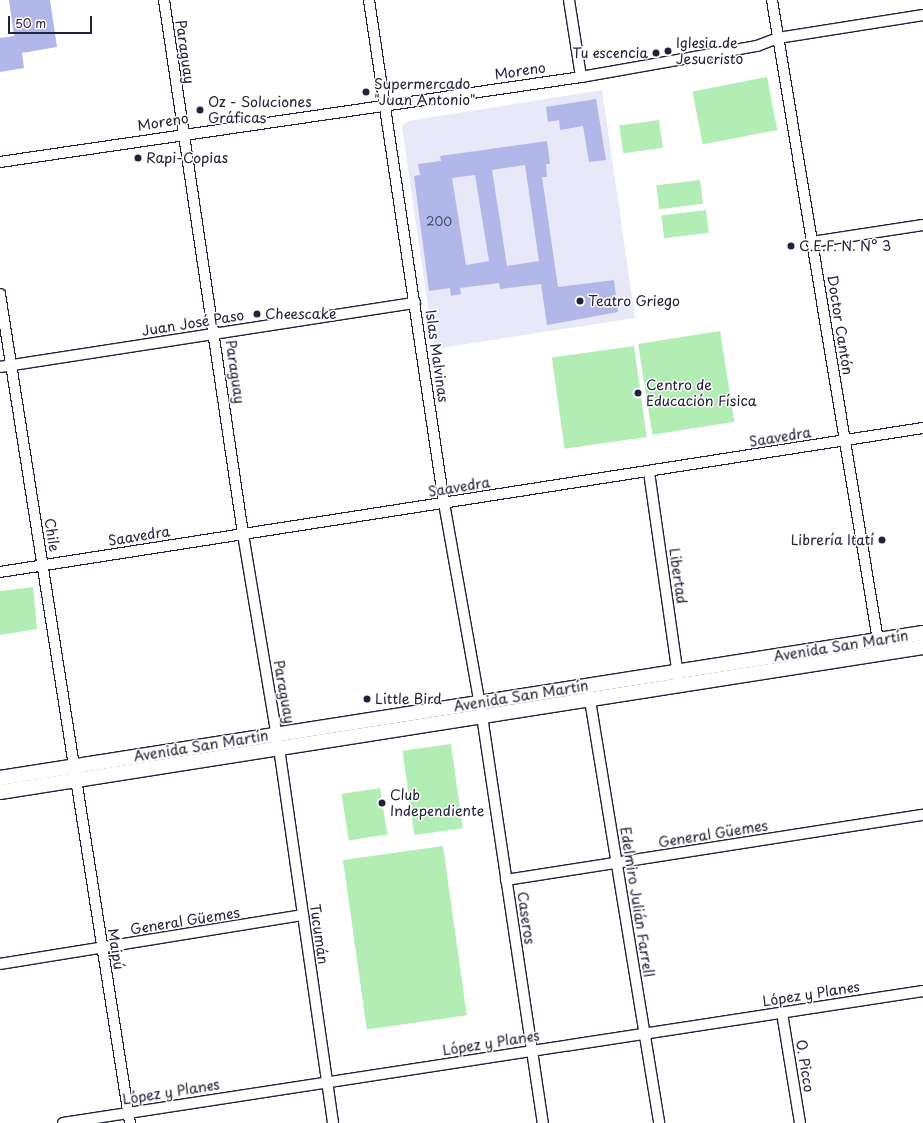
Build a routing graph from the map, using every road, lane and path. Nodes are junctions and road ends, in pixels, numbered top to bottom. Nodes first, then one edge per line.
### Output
1 (164, 0) edge
2 (369, 0) edge
3 (569, 0) edge
4 (772, 0) edge
5 (923, 15) edge
6 (778, 38) junction
7 (581, 77) junction
8 (386, 102) junction
9 (182, 133) junction
10 (0, 162) edge
11 (923, 225) edge
12 (812, 242) junction
13 (0, 294) edge
14 (415, 303) junction
15 (216, 334) junction
16 (5, 367) edge
17 (923, 428) edge
18 (845, 441) junction
19 (649, 472) junction
20 (444, 503) junction
21 (243, 534) junction
22 (43, 565) junction
23 (0, 572) edge
24 (923, 633) edge
25 (879, 647) junction
26 (923, 647) edge
27 (678, 678) junction
28 (589, 692) junction
29 (481, 709) junction
30 (278, 741) junction
31 (73, 773) junction
32 (0, 778) edge
33 (0, 792) edge
34 (923, 815) edge
35 (617, 864) junction
36 (506, 880) junction
37 (302, 915) junction
38 (101, 949) junction
39 (0, 964) edge
40 (923, 991) edge
41 (782, 1012) junction
42 (644, 1034) junction
43 (531, 1051) junction
44 (326, 1082) junction
45 (129, 1118) edge
46 (63, 1123) edge
47 (333, 1123) edge
48 (543, 1123) edge
49 (659, 1123) edge
50 (800, 1123) edge

1 - 9 street, Paraguay
2 - 8 street, Islas Malvinas
3 - 7 street
4 - 6 street, Doctor Cantón
5 - 6 street, Moreno
6 - 7 street, Moreno
6 - 12 street, Doctor Cantón
7 - 8 street, Moreno
8 - 9 street, Moreno
8 - 14 street, Islas Malvinas
9 - 10 street, Moreno
9 - 15 street, Paraguay
11 - 12 street
12 - 18 street, Doctor Cantón
13 - 16 street, Chile
14 - 15 street, Juan José Paso
14 - 20 street, Islas Malvinas
15 - 16 street, Juan José Paso
15 - 21 street, Paraguay
16 - 22 street, Chile
17 - 18 street, Saavedra
18 - 19 street, Saavedra
18 - 25 street, Doctor Cantón
19 - 20 street, Saavedra
19 - 27 street, Libertad
20 - 21 street, Saavedra
20 - 29 street, Islas Malvinas
21 - 22 street, Saavedra
21 - 30 street, Paraguay
22 - 23 street, Saavedra
22 - 31 street, Chile
24 - 25 main road, Avenida San Martín
25 - 26 main road, Avenida San Martín
25 - 27 main road, Avenida San Martín
27 - 28 main road, Avenida San Martín
28 - 29 main road, Avenida San Martín
28 - 35 street, Edelmiro Julián Farrell
29 - 30 main road, Avenida San Martín
29 - 36 street, Caseros
30 - 31 main road, Avenida San Martín
30 - 37 street, Tucumán
31 - 32 main road, Avenida San Martín
31 - 33 main road, Avenida San Martín
31 - 38 street, Maipú
34 - 35 street, General Güemes
35 - 36 street, General Güemes
35 - 42 street, Edelmiro Julián Farrell
36 - 43 street, Caseros
37 - 38 street, General Güemes
37 - 44 street, Tucumán
38 - 39 street, General Güemes
38 - 45 street, Maipú
40 - 41 street, López y Planes
41 - 42 street, López y Planes
41 - 50 street, O. Picco
42 - 43 street, López y Planes
42 - 49 street, Edelmiro Julián Farrell
43 - 44 street, López y Planes
43 - 48 street, Caseros
44 - 45 street, López y Planes
44 - 47 street, Tucumán
45 - 46 street, López y Planes

